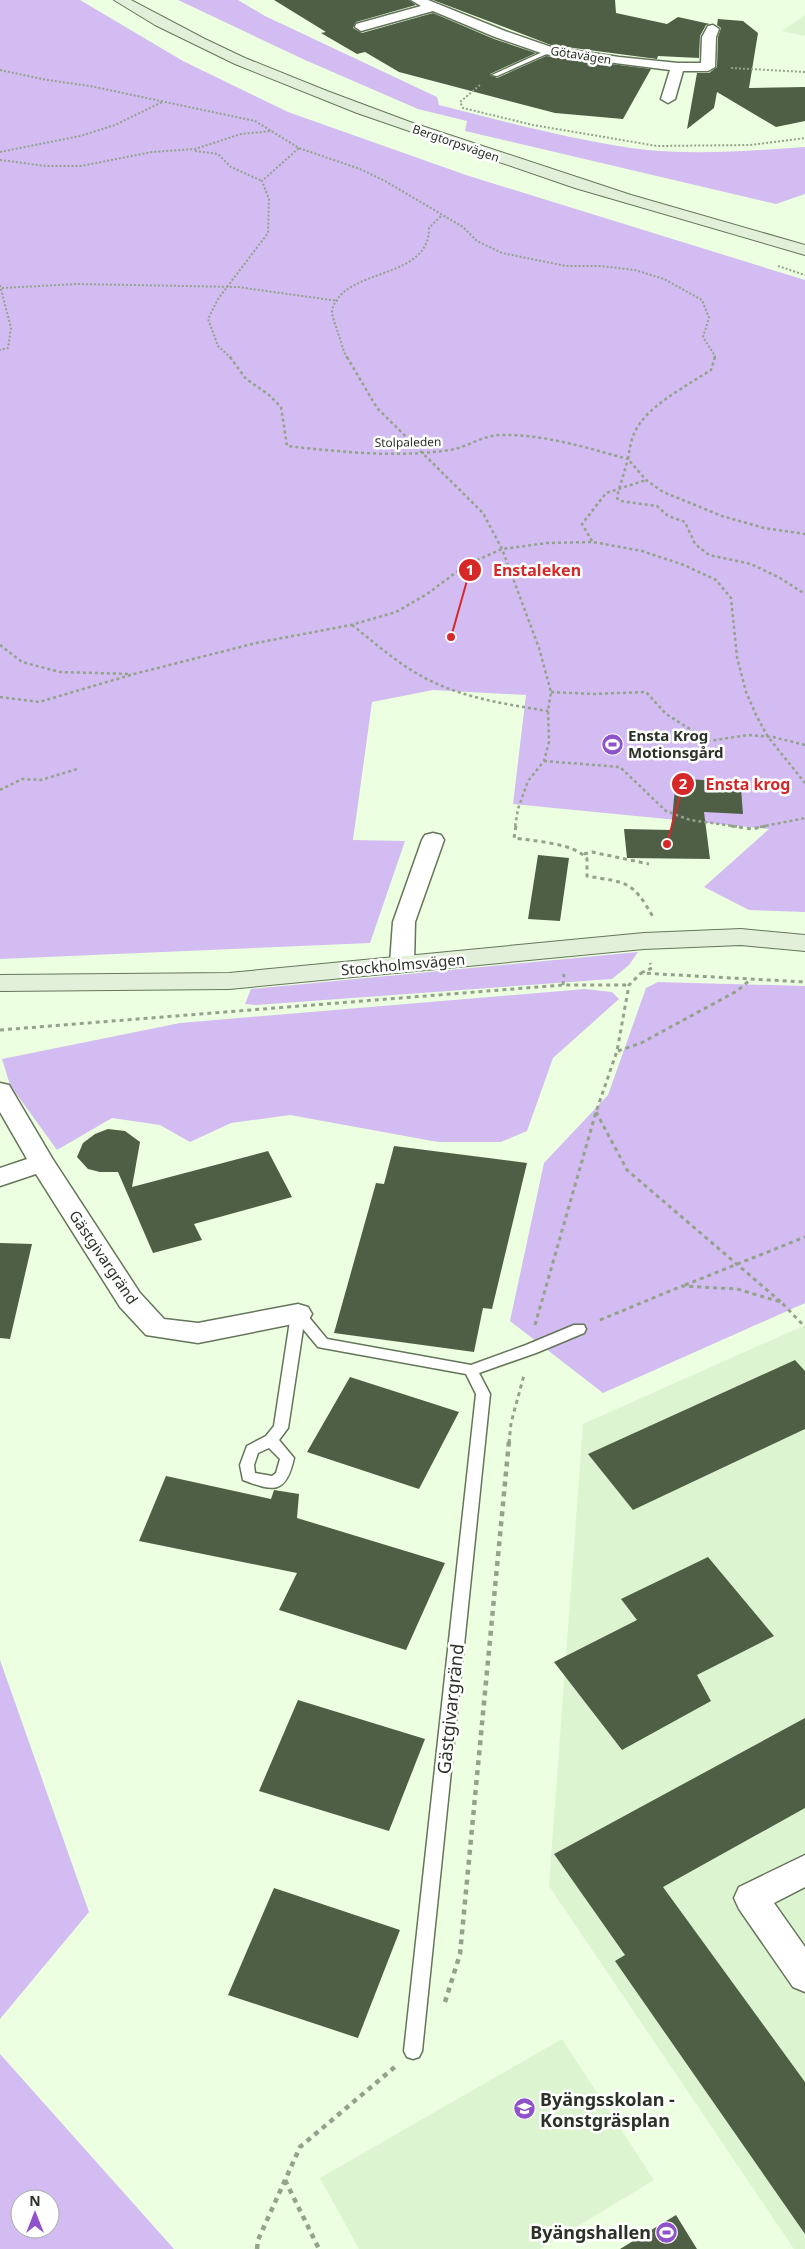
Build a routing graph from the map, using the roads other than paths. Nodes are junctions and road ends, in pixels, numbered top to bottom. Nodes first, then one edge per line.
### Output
1 (121, 0) edge
2 (428, 3) edge
3 (361, 27) dead end
4 (713, 28) dead end
5 (549, 51) junction
6 (678, 67) junction
7 (495, 75) road end
8 (668, 100) dead end
9 (805, 250) edge
10 (433, 840) dead end
11 (805, 942) edge
12 (402, 963) junction
13 (0, 983) edge
14 (0, 1092) edge
15 (42, 1163) junction
16 (0, 1177) edge
17 (298, 1314) junction
18 (579, 1329) road end
19 (471, 1370) junction
20 (271, 1440) dead end
21 (805, 1870) edge
22 (805, 1976) edge
23 (413, 2051) dead end

1 - 9 main road, Bergtorpsvägen
2 - 3 street
2 - 5 street, Götavägen
4 - 6 street, Götavägen
5 - 6 street, Götavägen
5 - 7 lane
6 - 8 street
10 - 12 street
11 - 12 main road, Stockholmsvägen
12 - 13 main road, Stockholmsvägen
14 - 15 street, Gästgivargränd
15 - 16 street
15 - 17 street, Gästgivargränd
17 - 19 lane
17 - 20 lane
18 - 19 lane
19 - 23 lane, Gästgivargränd
21 - 22 street

